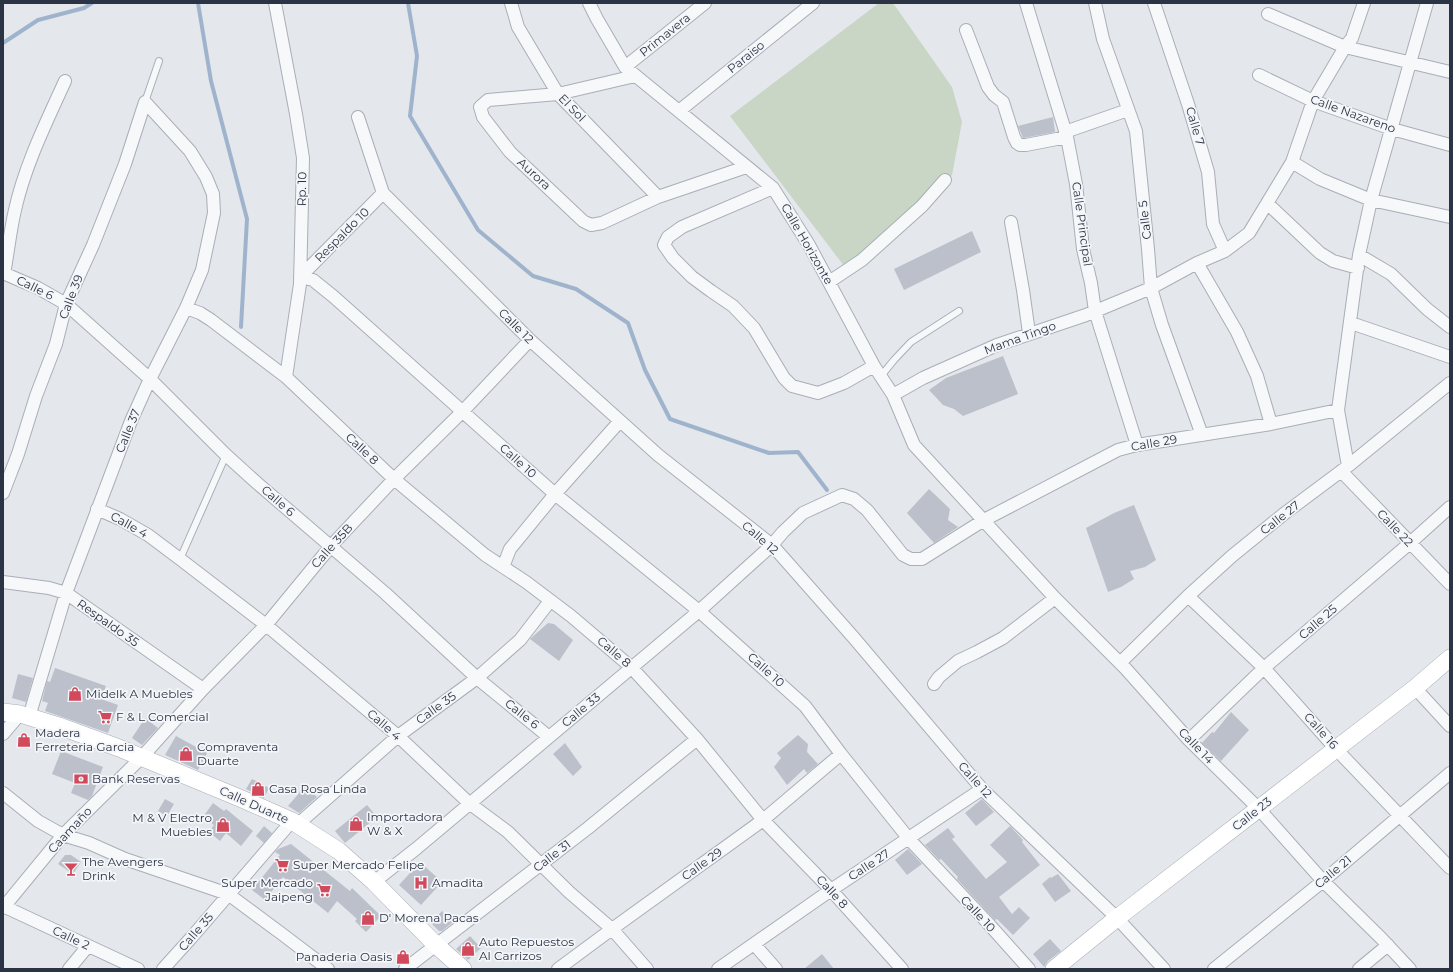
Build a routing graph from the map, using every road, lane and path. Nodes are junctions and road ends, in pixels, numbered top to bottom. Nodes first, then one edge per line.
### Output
1 (275, 3) edge
2 (511, 3) edge
3 (589, 3) edge
4 (705, 3) edge
5 (813, 3) edge
6 (1026, 3) edge
7 (1095, 3) edge
8 (1154, 3) edge
9 (1364, 3) edge
10 (1427, 3) edge
11 (1268, 14) dead end
12 (966, 30) dead end
13 (1345, 47) junction
14 (160, 61) dead end
15 (1410, 62) junction
16 (625, 67) junction
17 (1450, 72) edge
18 (1259, 75) dead end
19 (635, 76) junction
20 (65, 82) dead end
21 (558, 94) junction
22 (1313, 101) junction
23 (145, 102) junction
24 (1128, 110) junction
25 (679, 111) junction
26 (358, 117) dead end
27 (1392, 129) junction
28 (1066, 135) junction
29 (1450, 145) edge
30 (1292, 162) junction
31 (746, 167) junction
32 (945, 180) dead end
33 (773, 188) junction
34 (383, 193) junction
35 (658, 197) junction
36 (1372, 200) junction
37 (1267, 203) junction
38 (1450, 217) edge
39 (1011, 222) dead end
40 (1225, 251) junction
41 (1359, 255) junction
42 (1198, 263) junction
43 (1358, 268) junction
44 (4, 273) edge
45 (300, 276) junction
46 (829, 282) junction
47 (1151, 288) junction
48 (66, 304) junction
49 (186, 308) junction
50 (1094, 310) junction
51 (959, 311) dead end
52 (1351, 323) junction
53 (1450, 327) edge
54 (1029, 333) junction
55 (530, 340) junction
56 (1450, 357) edge
57 (878, 371) junction
58 (286, 377) junction
59 (150, 379) junction
60 (1450, 383) edge
61 (893, 395) junction
62 (1338, 410) junction
63 (463, 411) junction
64 (620, 421) junction
65 (1271, 424) junction
66 (1202, 435) junction
67 (1137, 445) junction
68 (226, 455) junction
69 (1345, 469) junction
70 (394, 479) junction
71 (3, 493) edge
72 (555, 494) junction
73 (1450, 507) edge
74 (97, 509) junction
75 (984, 520) junction
76 (783, 532) joint
77 (1410, 543) junction
78 (772, 545) junction
79 (331, 546) junction
80 (180, 559) junction
81 (502, 567) junction
82 (3, 582) edge
83 (1450, 584) edge
84 (66, 593) junction
85 (1188, 596) junction
86 (1055, 598) junction
87 (550, 601) junction
88 (699, 610) junction
89 (266, 625) junction
90 (1450, 658) edge
91 (1120, 663) junction
92 (631, 667) junction
93 (1264, 668) junction
94 (477, 678) junction
95 (934, 684) dead end
96 (1415, 688) junction
97 (203, 690) junction
98 (17, 714) edge
99 (1450, 726) edge
100 (3, 734) edge
101 (398, 736) junction
102 (549, 737) junction
103 (697, 739) junction
104 (1189, 740) junction
105 (1336, 749) junction
106 (841, 754) junction
107 (142, 757) junction
108 (1450, 773) edge
109 (982, 789) junction
110 (3, 793) edge
111 (469, 803) junction
112 (1259, 809) junction
113 (1399, 815) junction
114 (763, 820) junction
115 (294, 823) junction
116 (63, 836) junction
117 (909, 839) junction
118 (541, 865) junction
119 (1450, 868) edge
120 (1323, 881) junction
121 (374, 882) junction
122 (831, 890) junction
123 (228, 894) junction
124 (3, 907) edge
125 (1117, 918) junction
126 (612, 929) junction
127 (754, 944) junction
128 (436, 945) junction
129 (1388, 945) junction
130 (88, 946) junction
131 (69, 969) edge
132 (138, 969) edge
133 (163, 969) edge
134 (328, 969) edge
135 (405, 969) edge
136 (463, 969) edge
137 (558, 969) edge
138 (647, 969) edge
139 (718, 969) edge
140 (776, 969) edge
141 (902, 969) edge
142 (1029, 969) edge
143 (1054, 969) edge
144 (1164, 969) edge
145 (1214, 969) edge
146 (1358, 969) edge
147 (1410, 969) edge

1 - 45 street, Rp. 10
2 - 21 street, El Sol
3 - 16 street, Calle Horizonte
4 - 16 street, Primavera
5 - 25 street, Paraiso
6 - 28 street, Calle Principal
7 - 24 street, Calle 5
8 - 40 street, Calle 7
9 - 13 street, Mama Tingo
10 - 15 street
11 - 13 street
12 - 28 street
13 - 15 street
13 - 22 street, Mama Tingo
14 - 23 lane
15 - 17 street
15 - 27 street
16 - 19 street, Calle Horizonte
18 - 22 street, Calle Nazareno
19 - 21 street
19 - 25 street, Calle Horizonte
20 - 44 street
21 - 35 street, El Sol
21 - 35 street, Aurora
22 - 27 street, Calle Nazareno
22 - 30 street, Mama Tingo
23 - 48 street, Calle 39
23 - 49 street, Calle 37
24 - 28 street
24 - 47 street, Calle 5
25 - 31 street, Calle Horizonte
26 - 34 street, Calle 12
27 - 29 street, Calle Nazareno
27 - 36 street
28 - 50 street, Calle Principal
30 - 36 street
30 - 37 street, Mama Tingo
31 - 33 street, Calle Horizonte
31 - 35 street
32 - 46 street
33 - 46 street, Calle Horizonte
33 - 57 street
34 - 45 street, Respaldo 10
34 - 55 street, Calle 12
36 - 38 street
36 - 41 street
37 - 40 street, Mama Tingo
37 - 43 street
39 - 54 street
40 - 42 street, Mama Tingo
41 - 43 street
41 - 53 street
42 - 47 street, Mama Tingo
42 - 65 street
43 - 52 street
44 - 48 street, Calle 6
45 - 58 street, Rp. 10
45 - 63 street, Calle 10
46 - 57 street, Calle Horizonte
47 - 50 street, Mama Tingo
47 - 66 street, Calle 5
48 - 59 street, Calle 6
48 - 71 street, Calle 39
49 - 58 street, Calle 8
49 - 59 street, Calle 37
50 - 54 street, Mama Tingo
50 - 67 street, Calle Principal
51 - 57 lane
52 - 56 street
52 - 62 street
54 - 61 street, Mama Tingo
55 - 63 street, Calle 35B
55 - 64 street, Calle 12
57 - 61 street, Calle Horizonte
58 - 70 street, Calle 8
59 - 68 street, Calle 6
59 - 74 street, Calle 37
60 - 69 street, Calle 27
61 - 75 street, Calle Horizonte
62 - 65 street, Calle 29
62 - 69 street
63 - 70 street, Calle 35B
63 - 72 street, Calle 10
64 - 72 street
64 - 78 street, Calle 12
65 - 66 street, Calle 29
66 - 67 street, Calle 29
67 - 75 street, Calle 29
68 - 79 street, Calle 6
68 - 80 lane
69 - 77 street, Calle 22
69 - 85 street, Calle 27
70 - 79 street, Calle 35B
70 - 81 street, Calle 8
72 - 81 street
72 - 88 street, Calle 10
73 - 77 street, Calle 25
74 - 80 street, Calle 4
74 - 84 street, Calle 37
75 - 76 street, Calle 29
75 - 86 street, Calle 14
76 - 78 street, Calle 33
77 - 83 street, Calle 22
77 - 93 street, Calle 25
78 - 88 street, Calle 33
78 - 109 street, Calle 12
79 - 89 street, Calle 35B
79 - 94 street, Calle 6
80 - 89 street, Calle 4
81 - 87 street, Calle 8
82 - 84 street, Respaldo 35
84 - 97 street, Respaldo 35
84 - 98 street, Calle 37
85 - 91 street, Calle 27
85 - 93 street, Calle 16
86 - 91 street, Calle 14
86 - 95 street
87 - 92 street, Calle 8
87 - 94 street, Calle 35
88 - 92 street, Calle 33
88 - 106 street, Calle 10
89 - 97 street, Calle 35B
89 - 101 street, Calle 4
90 - 96 street, Calle 23
91 - 104 street, Calle 14
92 - 102 street, Calle 33
92 - 103 street, Calle 8
93 - 104 street, Calle 25
93 - 105 street, Calle 16
94 - 101 street, Calle 35
94 - 102 street, Calle 6
96 - 99 street
96 - 105 street, Calle 23
97 - 107 street, Calle 35B
98 - 100 street
98 - 107 street, Calle Duarte
101 - 111 street, Calle 4
101 - 115 street, Calle 35
102 - 111 street, Calle 33
103 - 114 street, Calle 8
103 - 118 street, Calle 31
104 - 112 street, Calle 14
105 - 112 street, Calle 23
105 - 113 street, Calle 16
106 - 114 street, Calle 29
106 - 117 street, Calle 10
107 - 115 street, Calle Duarte
107 - 116 street, Caamaño
108 - 113 street, Calle 21
109 - 117 street, Calle 27
109 - 125 street, Calle 12
110 - 116 street
111 - 118 street, Calle 4
111 - 121 street, Calle 33
112 - 120 street, Calle 14
112 - 125 street, Calle 23
113 - 119 street, Calle 16
113 - 120 street, Calle 21
114 - 122 street, Calle 8
114 - 126 street, Calle 29
115 - 121 street, Calle Duarte
115 - 123 street, Calle 35
116 - 123 street
116 - 124 street, Caamaño
117 - 122 street, Calle 27
117 - 142 street, Calle 10
118 - 126 street, Calle 4
118 - 128 street, Calle 31
120 - 129 street, Calle 14
120 - 145 street, Calle 21
121 - 128 street, Calle Duarte
122 - 127 street, Calle 27
122 - 141 street, Calle 8
123 - 133 street, Calle 35
123 - 134 street
124 - 130 street, Calle 2
125 - 143 street, Calle 23
125 - 144 street, Calle 12
126 - 137 street, Calle 29
126 - 138 street, Calle 4
127 - 139 street, Calle 27
127 - 140 street
128 - 135 street, Calle 31
128 - 136 street, Calle Duarte
129 - 146 street
129 - 147 street, Calle 14
130 - 131 street
130 - 132 street, Calle 2

